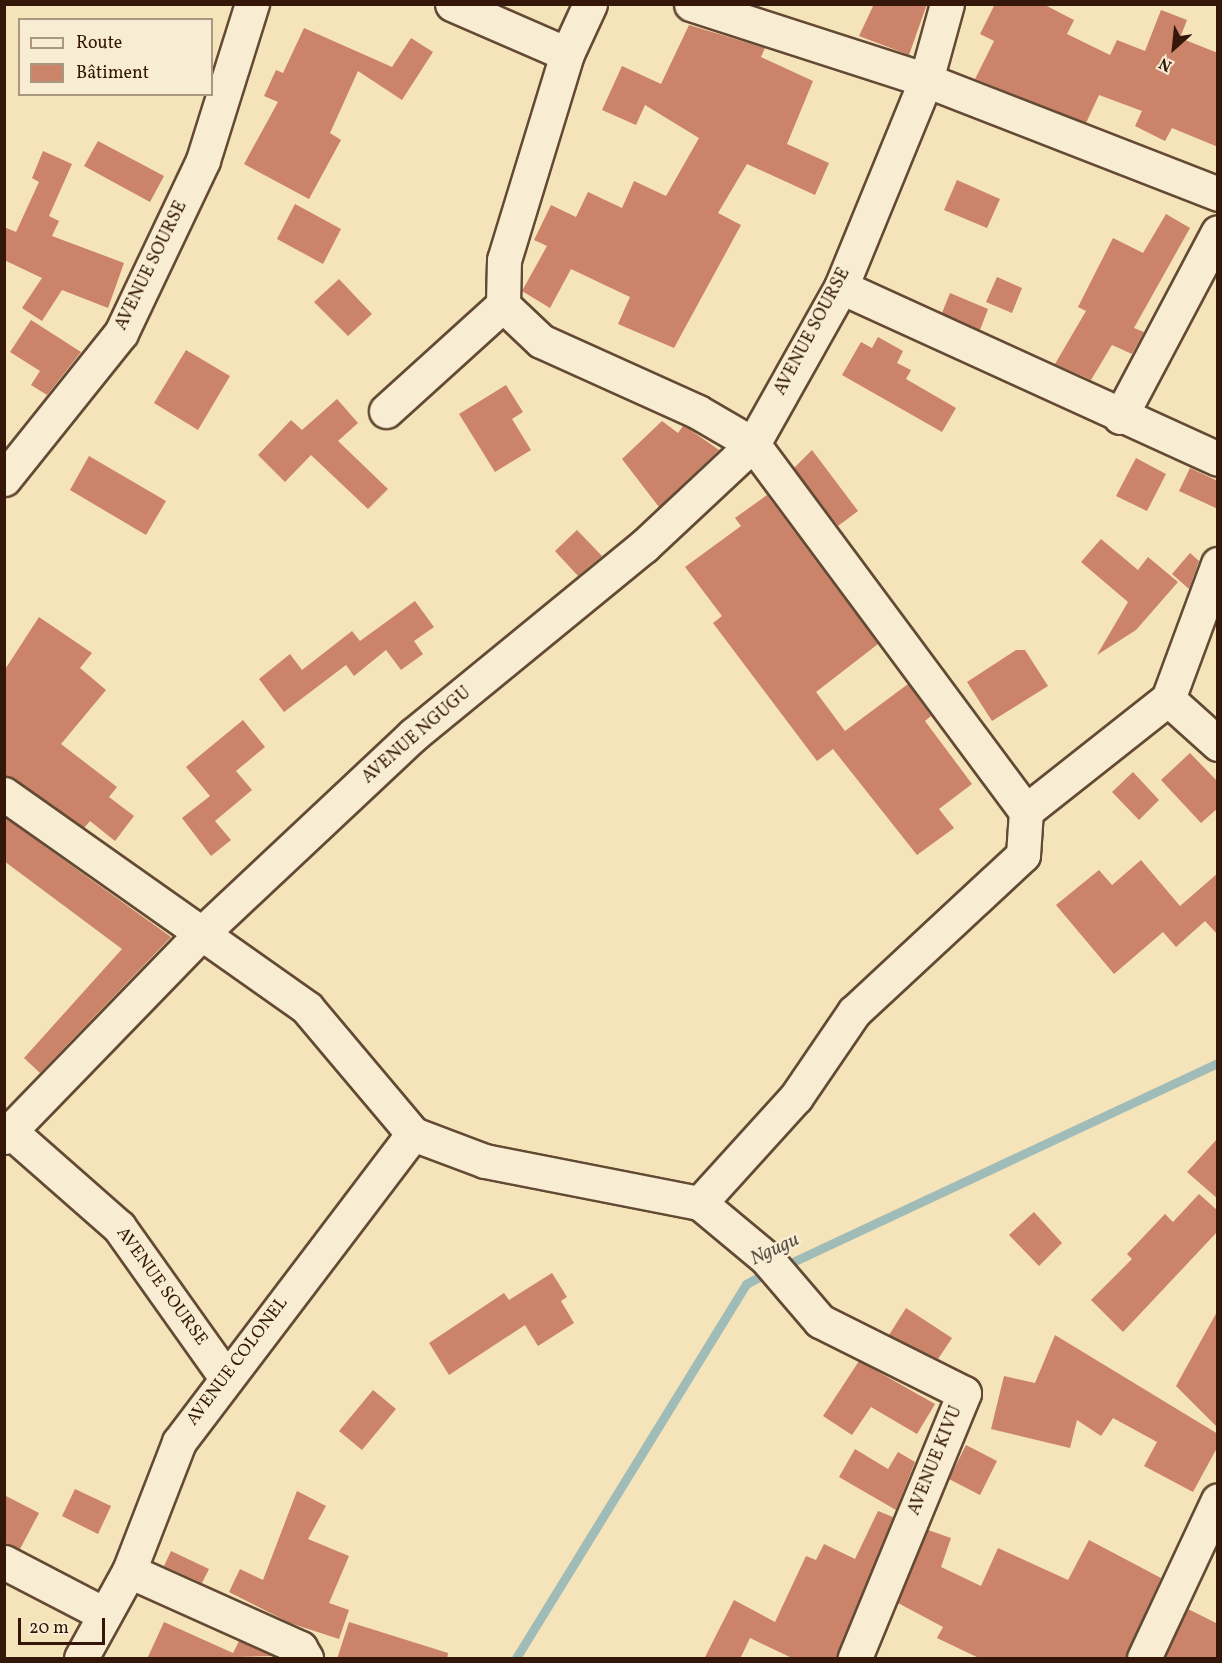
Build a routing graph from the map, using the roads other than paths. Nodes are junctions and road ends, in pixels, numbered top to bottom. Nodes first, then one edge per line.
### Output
1 (252, 4) edge
2 (452, 4) edge
3 (590, 4) edge
4 (691, 4) edge
5 (947, 4) edge
6 (567, 54) junction
7 (926, 80) junction
8 (1218, 194) edge
9 (1218, 232) edge
10 (841, 287) junction
11 (503, 304) junction
12 (386, 411) dead end
13 (1120, 417) junction
14 (753, 444) junction
15 (1218, 459) edge
16 (4, 479) edge
17 (644, 546) joint
18 (1218, 564) edge
19 (1168, 699) junction
20 (1218, 744) edge
21 (4, 794) edge
22 (1026, 811) junction
23 (199, 936) junction
24 (413, 1134) junction
25 (8, 1135) edge
26 (700, 1203) junction
27 (225, 1376) junction
28 (1218, 1500) edge
29 (4, 1562) edge
30 (129, 1571) junction
31 (104, 1614) junction
32 (81, 1659) edge
33 (306, 1659) edge
34 (855, 1659) edge
35 (1144, 1659) edge

1 - 16 street, AVENUE SOURSE
2 - 6 street
3 - 6 street
4 - 7 street
5 - 7 street
6 - 11 street
7 - 8 street
7 - 10 street, AVENUE SOURSE
9 - 13 street
10 - 13 street
10 - 14 street, AVENUE SOURSE
11 - 12 street
11 - 14 street
13 - 15 street
14 - 17 street, AVENUE SOURSE
14 - 22 street
17 - 23 street, AVENUE NGUGU
18 - 19 street
19 - 20 street
19 - 22 street
21 - 23 street
22 - 26 street
23 - 24 street
23 - 25 street, AVENUE NGUGU
24 - 26 street
24 - 27 street, AVENUE COLONEL
25 - 27 street, AVENUE SOURSE
26 - 34 street, AVENUE KIVU
27 - 30 street, AVENUE COLONEL
28 - 35 street
29 - 31 street
30 - 31 street, AVENUE COLONEL
30 - 33 street
31 - 32 street, AVENUE COLONEL

